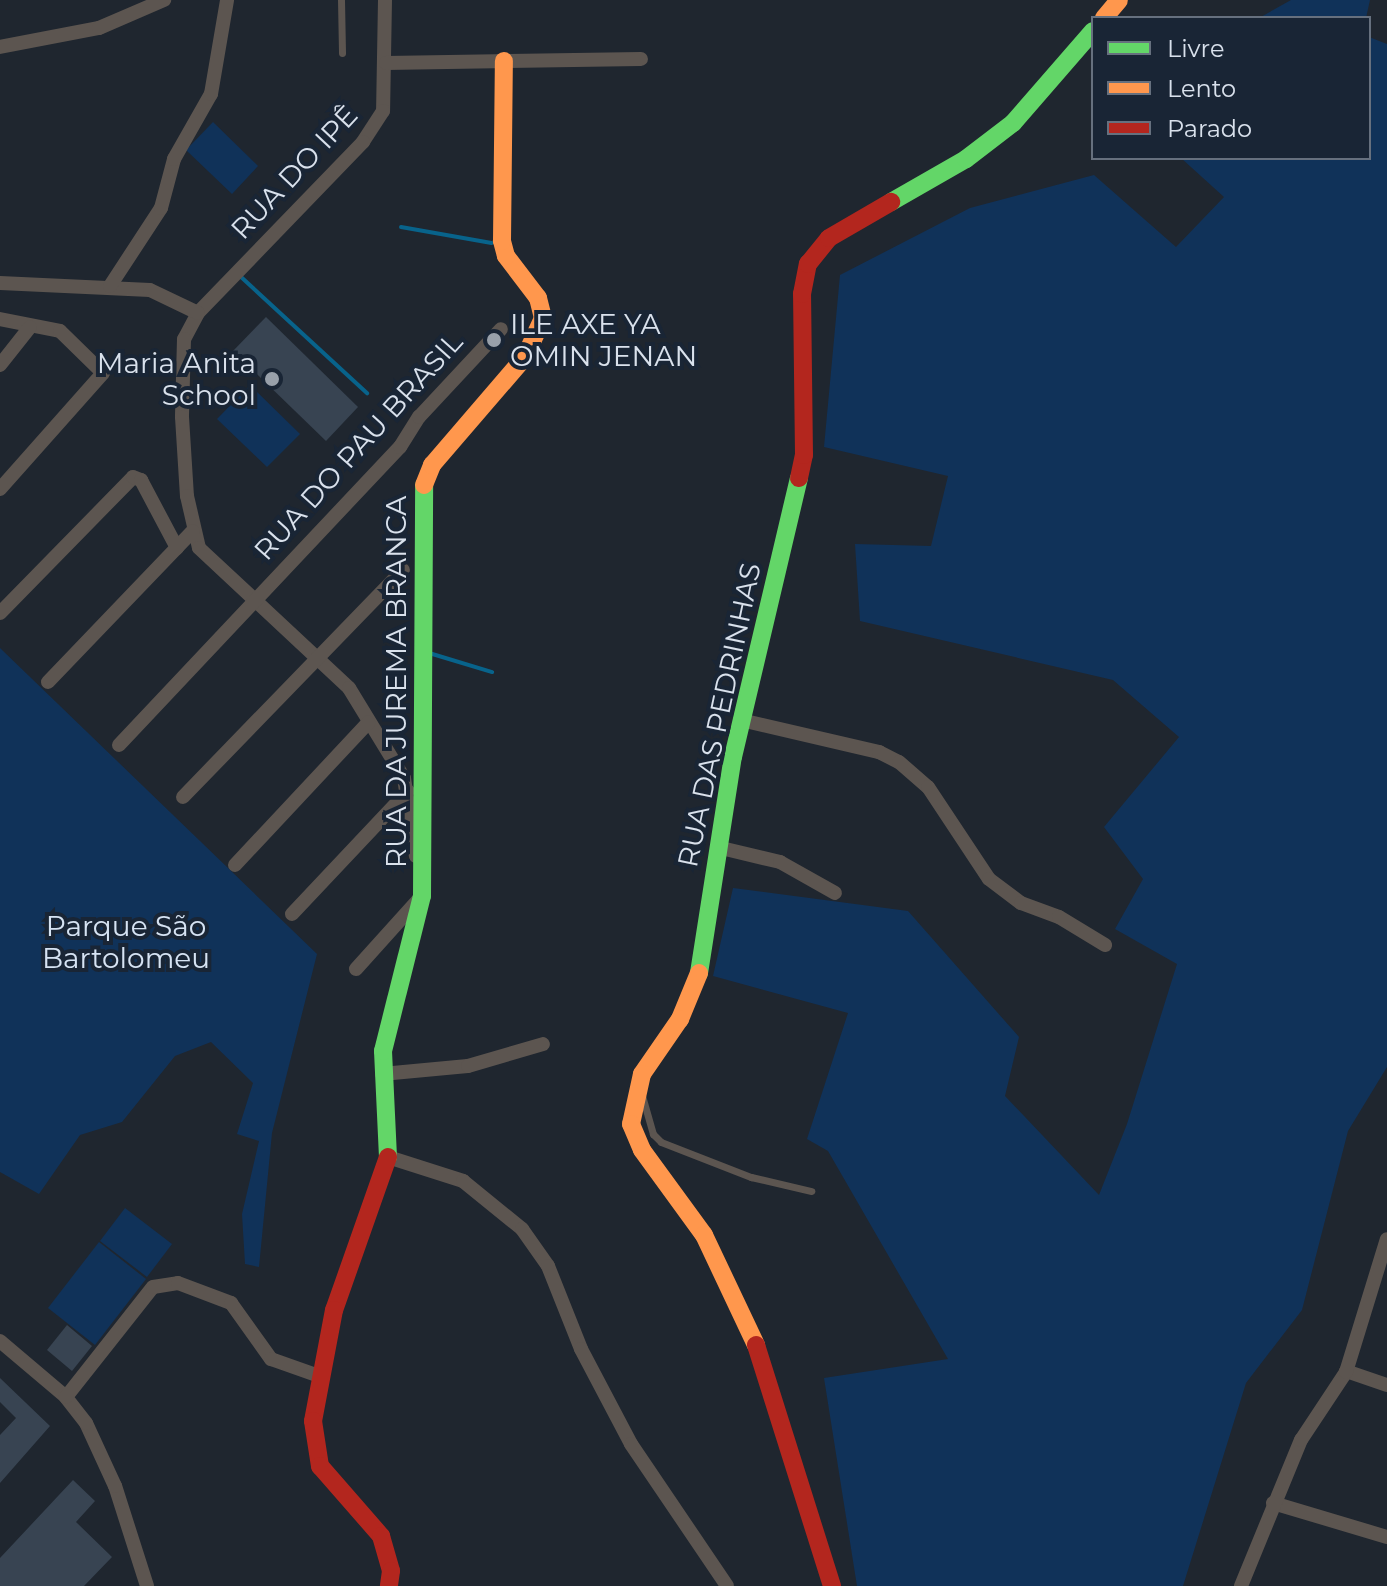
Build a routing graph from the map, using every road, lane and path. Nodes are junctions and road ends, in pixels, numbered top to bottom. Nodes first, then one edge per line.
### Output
1 (164, 0) edge
2 (227, 0) edge
3 (341, 0) edge
4 (385, 0) edge
5 (1119, 0) edge
6 (1106, 16) edge
7 (1091, 33) edge
8 (0, 47) edge
9 (342, 53) dead end
10 (641, 59) dead end
11 (504, 61) junction
12 (386, 63) junction
13 (3, 286) edge
14 (110, 286) junction
15 (198, 313) junction
16 (0, 319) edge
17 (30, 327) junction
18 (501, 329) dead end
19 (0, 365) edge
20 (0, 489) edge
21 (193, 531) junction
22 (177, 548) junction
23 (403, 570) dead end
24 (253, 599) junction
25 (0, 613) edge
26 (321, 658) junction
27 (48, 682) dead end
28 (741, 720) junction
29 (368, 723) junction
30 (119, 745) dead end
31 (408, 791) junction
32 (183, 797) dead end
33 (717, 847) junction
34 (235, 865) dead end
35 (423, 871) junction
36 (835, 893) dead end
37 (422, 896) junction
38 (292, 914) dead end
39 (1105, 945) dead end
40 (356, 969) dead end
41 (543, 1044) dead end
42 (382, 1074) junction
43 (636, 1087) junction
44 (388, 1157) junction
45 (811, 1191) dead end
46 (1387, 1239) edge
47 (1380, 1285) edge
48 (0, 1341) edge
49 (1346, 1371) junction
50 (319, 1376) junction
51 (1387, 1385) edge
52 (66, 1397) junction
53 (1273, 1503) junction
54 (1386, 1535) edge
55 (147, 1586) edge
56 (389, 1586) edge
57 (727, 1586) edge
58 (832, 1586) edge
59 (1241, 1586) edge

1 - 8 street
2 - 14 street
3 - 9 lane
4 - 12 street, RUA DO IPÊ
5 - 6 main road
7 - 28 main road, RUA DAS PEDRINHAS
10 - 11 street
11 - 12 street
11 - 35 main road, RUA DA JUREMA BRANCA
12 - 15 street, RUA DO IPÊ
13 - 14 street
14 - 15 street
15 - 21 street
16 - 17 street
17 - 19 street
17 - 20 street
18 - 24 street, RUA DO PAU BRASIL
21 - 22 street
21 - 24 street
22 - 25 street
22 - 27 street
23 - 26 street
24 - 26 street
24 - 30 street, RUA DO PAU BRASIL
26 - 29 street
26 - 32 street
28 - 33 main road, RUA DAS PEDRINHAS
28 - 39 street
29 - 31 street
29 - 34 street
31 - 35 street
31 - 38 street
33 - 36 street
33 - 43 main road, RUA DAS PEDRINHAS
35 - 37 main road, RUA DA JUREMA BRANCA
37 - 40 street
37 - 42 main road, RUA DA JUREMA BRANCA
41 - 42 street
42 - 44 main road, RUA DA JUREMA BRANCA
43 - 45 lane
43 - 58 main road, RUA DAS PEDRINHAS
44 - 50 main road
44 - 57 street
46 - 47 street
47 - 49 street
48 - 52 street
49 - 51 street
49 - 53 street
50 - 52 street
50 - 56 main road
52 - 55 street
53 - 54 street
53 - 59 street

